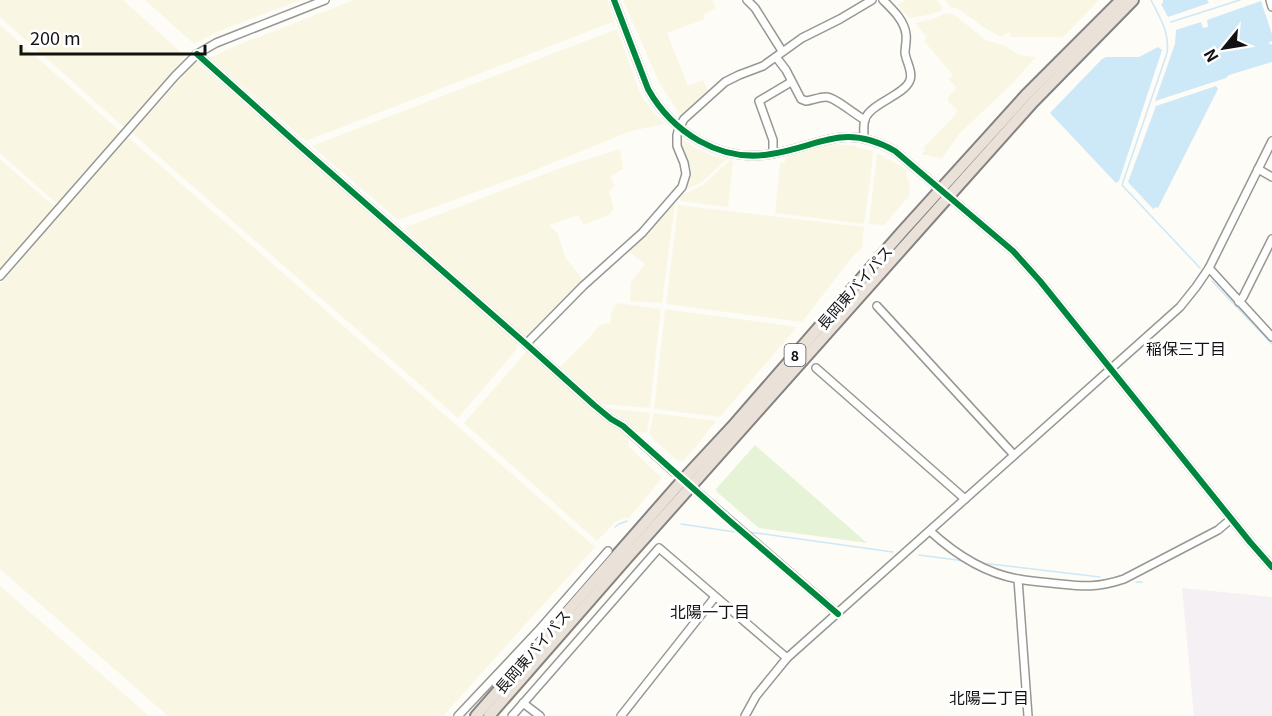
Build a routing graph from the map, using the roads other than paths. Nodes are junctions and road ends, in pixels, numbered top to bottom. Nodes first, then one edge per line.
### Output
1 (325, 0) edge
2 (614, 0) edge
3 (747, 0) edge
4 (872, 0) edge
5 (884, 0) edge
6 (1120, 0) edge
7 (1133, 0) edge
8 (1270, 0) edge
9 (1272, 7) edge
10 (782, 51) junction
11 (197, 54) junction
12 (776, 57) junction
13 (791, 82) junction
14 (865, 120) junction
15 (679, 128) junction
16 (864, 138) junction
17 (1272, 141) edge
18 (773, 154) junction
19 (1258, 170) junction
20 (1272, 177) edge
21 (945, 193) junction
22 (1272, 239) edge
23 (1209, 268) junction
24 (0, 276) edge
25 (1239, 302) junction
26 (877, 306) dead end
27 (1271, 333) edge
28 (526, 344) junction
29 (816, 368) dead end
30 (1111, 369) junction
31 (1014, 455) junction
32 (675, 472) dead end
33 (695, 490) dead end
34 (965, 499) junction
35 (1231, 519) junction
36 (930, 531) junction
37 (608, 551) dead end
38 (1272, 567) edge
39 (1018, 579) junction
40 (715, 597) junction
41 (838, 614) junction
42 (787, 658) junction
43 (523, 703) junction
44 (458, 716) edge
45 (476, 716) edge
46 (489, 716) edge
47 (512, 716) edge
48 (540, 716) edge
49 (621, 716) edge
50 (745, 716) edge
51 (1029, 716) edge

1 - 11 street
2 - 15 street
3 - 10 street
4 - 10 street
5 - 14 street
6 - 21 highway, 長岡東バイパス / 8
7 - 21 highway, 長岡東バイパス / 8
8 - 9 street
10 - 12 street
11 - 24 street
11 - 28 street
12 - 13 street
12 - 15 street
13 - 14 street
13 - 18 street
14 - 16 street
15 - 18 street
15 - 28 street
16 - 18 street
16 - 21 street
17 - 19 street
19 - 20 street
19 - 23 street
21 - 30 street
21 - 45 highway, 長岡東バイパス / 8
21 - 46 highway, 長岡東バイパス / 8
22 - 25 street
23 - 25 street
23 - 30 street
25 - 27 street
26 - 31 street
28 - 32 street
29 - 34 street
30 - 31 street
30 - 35 street
31 - 34 street
33 - 41 street
34 - 36 street
35 - 38 street
35 - 39 street
36 - 39 street
36 - 41 street
37 - 44 street
39 - 51 street
40 - 42 street
40 - 43 street
40 - 49 street
41 - 42 street
42 - 50 street
43 - 47 street
43 - 48 street

